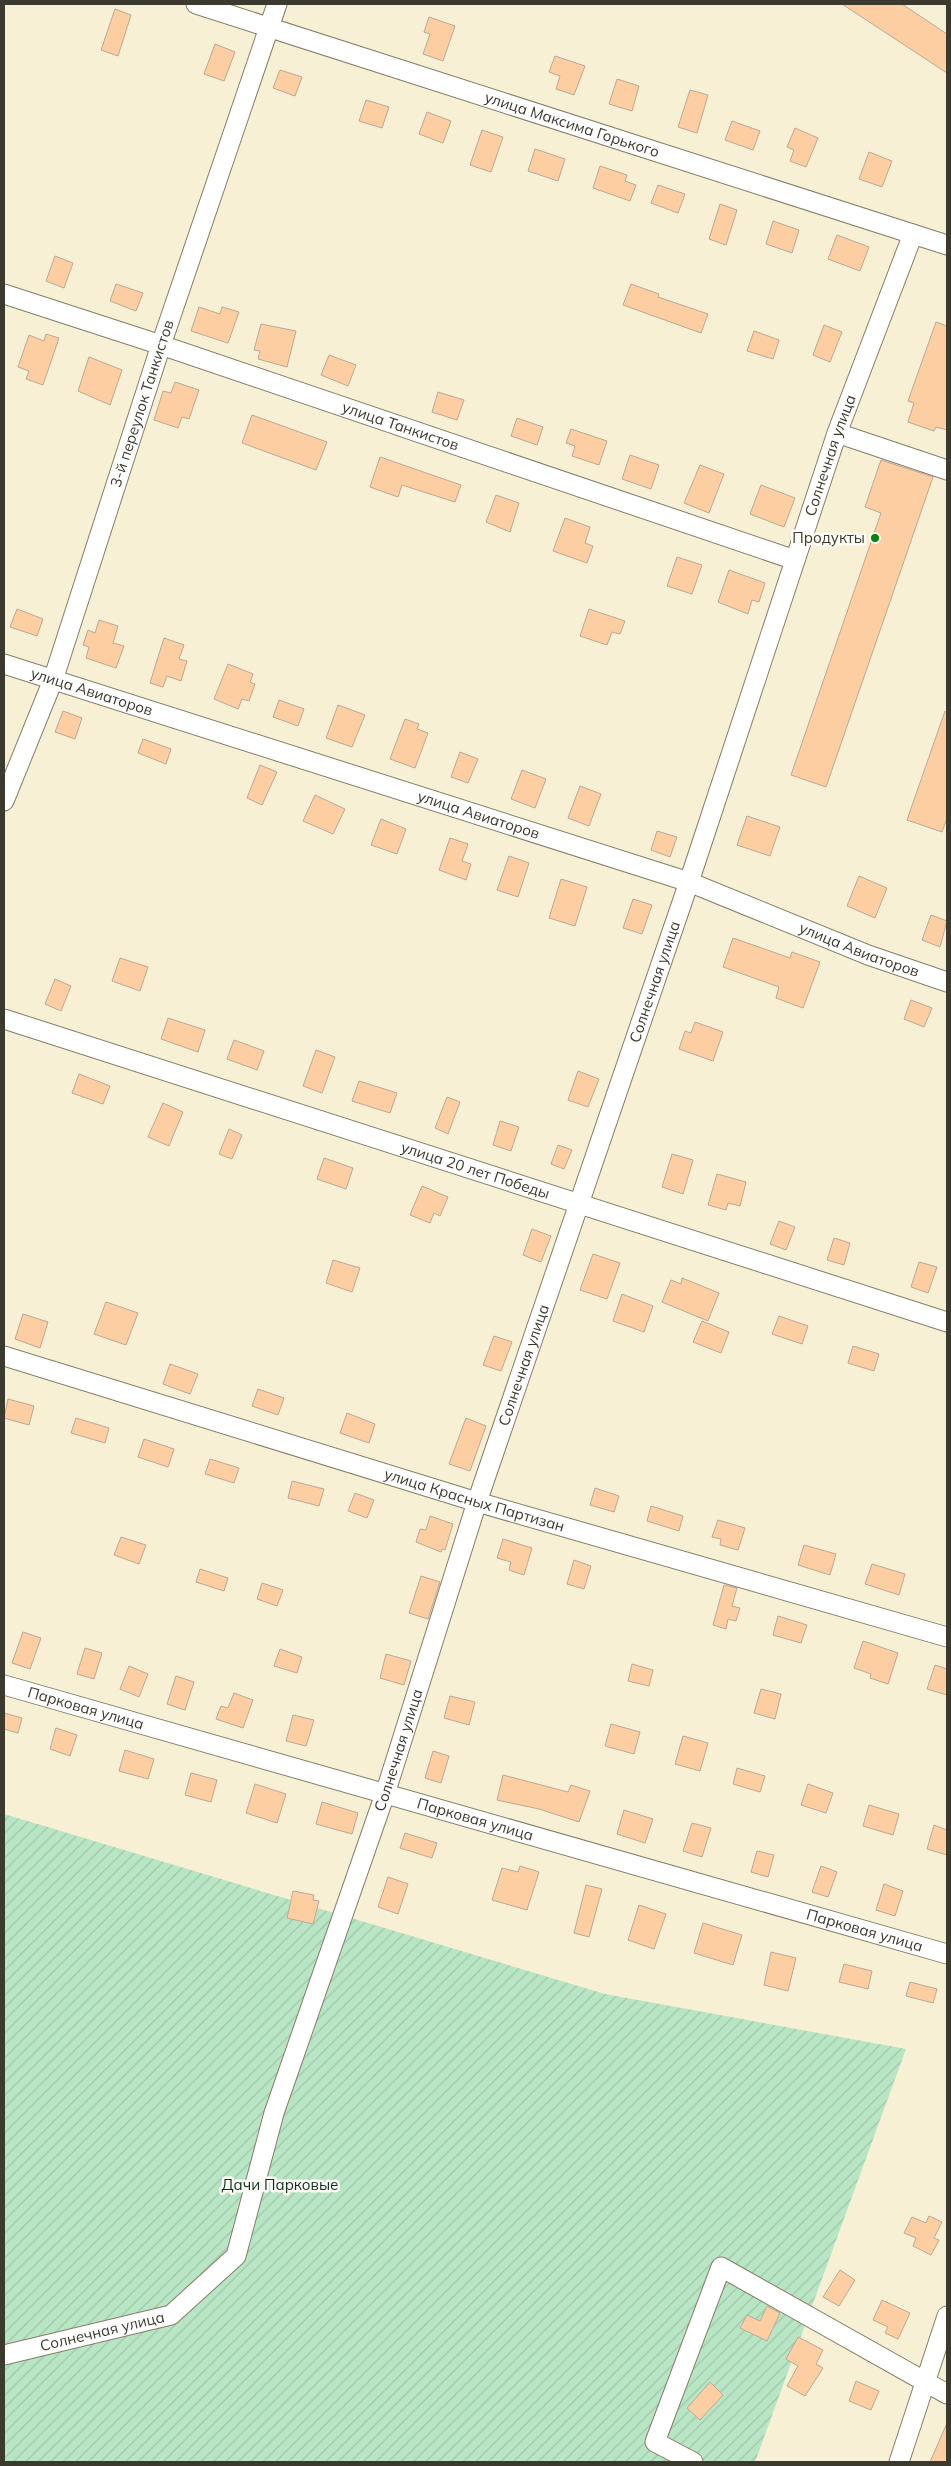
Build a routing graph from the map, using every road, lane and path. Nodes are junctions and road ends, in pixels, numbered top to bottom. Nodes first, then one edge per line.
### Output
1 (196, 4) edge
2 (277, 4) edge
3 (269, 25) junction
4 (913, 234) junction
5 (947, 245) edge
6 (4, 294) edge
7 (161, 345) junction
8 (837, 433) junction
9 (947, 470) edge
10 (795, 560) junction
11 (4, 664) edge
12 (53, 680) junction
13 (4, 801) edge
14 (689, 882) junction
15 (947, 982) edge
16 (4, 1019) edge
17 (577, 1205) junction
18 (947, 1322) edge
19 (4, 1356) edge
20 (477, 1502) junction
21 (947, 1638) edge
22 (4, 1685) edge
23 (385, 1794) junction
24 (947, 1954) edge
25 (947, 2316) edge
26 (4, 2355) edge
27 (926, 2383) junction
28 (947, 2394) edge
29 (693, 2462) edge
30 (899, 2462) edge

1 - 3 street, улица Максима Горького
2 - 3 street, 3-й переулок Танкистов
3 - 4 street, улица Максима Горького
3 - 7 street, 3-й переулок Танкистов
4 - 5 street, улица Максима Горького
4 - 8 street, Солнечная улица
6 - 7 street, улица Танкистов
7 - 10 street, улица Танкистов
7 - 12 street, 3-й переулок Танкистов
8 - 9 street
8 - 10 street, Солнечная улица
10 - 14 street, Солнечная улица
11 - 12 street, улица Авиаторов
12 - 13 street, 3-й переулок Танкистов
12 - 14 street, улица Авиаторов
14 - 15 street, улица Авиаторов
14 - 17 street, Солнечная улица
16 - 17 street, улица 20 лет Победы
17 - 18 street, улица 20 лет Победы
17 - 20 street, Солнечная улица
19 - 20 street, улица Красных Партизан
20 - 21 street, улица Красных Партизан
20 - 23 street, Солнечная улица
22 - 23 street, Парковая улица
23 - 24 street, Парковая улица
23 - 26 street, Солнечная улица
25 - 27 street
27 - 28 street
27 - 29 street
27 - 30 street

